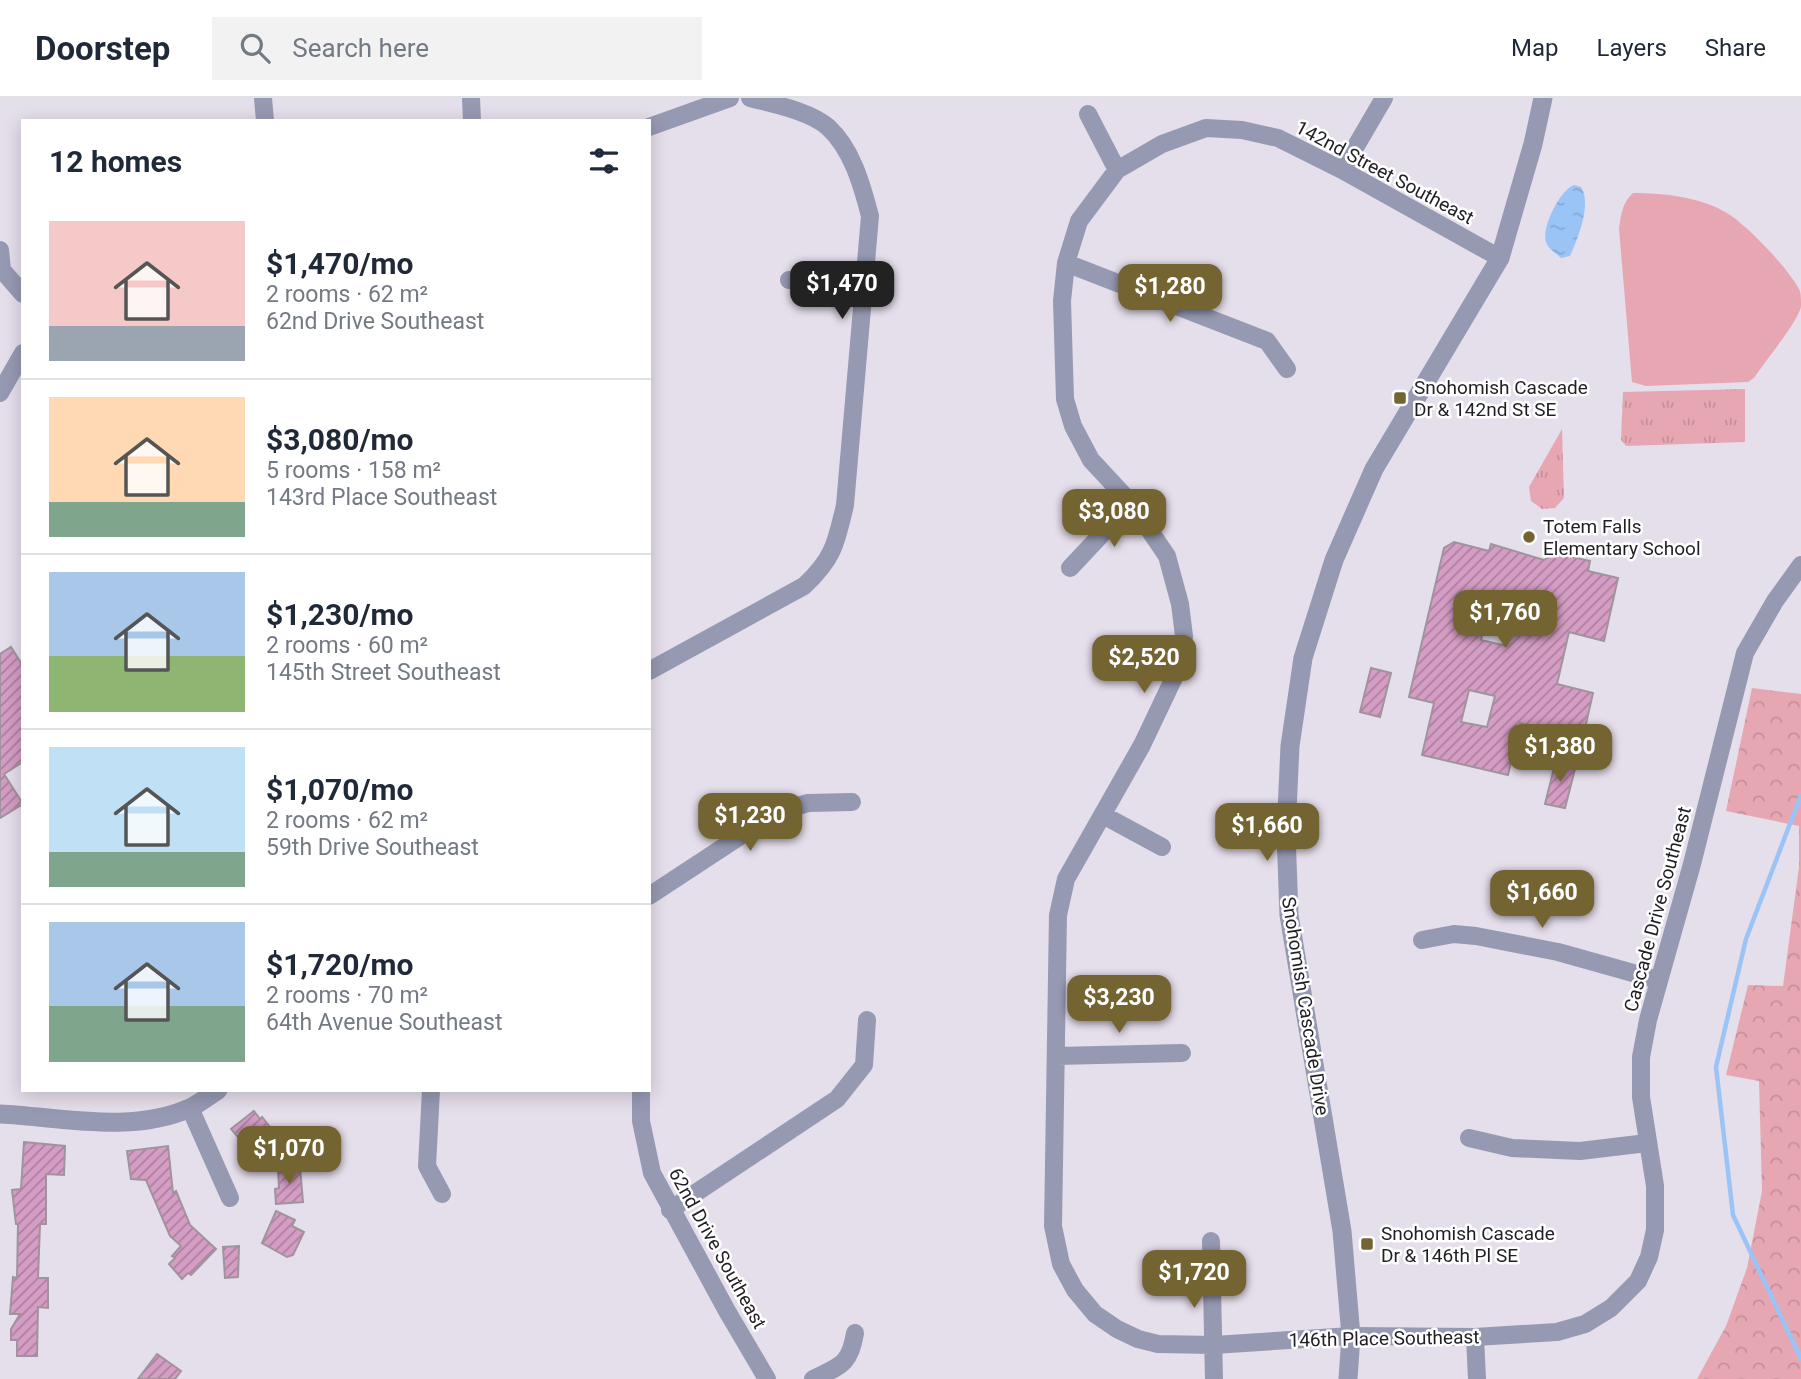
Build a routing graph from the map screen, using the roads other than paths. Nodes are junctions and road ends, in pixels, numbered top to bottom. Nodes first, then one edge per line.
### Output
1 (263, 98) edge
2 (471, 98) edge
3 (730, 98) edge
4 (750, 98) edge
5 (1384, 98) edge
6 (1543, 98) edge
7 (1088, 114) dead end
8 (265, 119) edge
9 (472, 119) edge
10 (651, 126) edge
11 (1117, 170) junction
12 (1342, 170) junction
13 (0, 250) edge
14 (1500, 258) junction
15 (1066, 263) junction
16 (789, 280) dead end
17 (863, 292) junction
18 (21, 293) edge
19 (21, 356) edge
20 (1287, 369) dead end
21 (0, 393) edge
22 (1131, 503) junction
23 (1801, 565) edge
24 (1070, 568) dead end
25 (651, 670) edge
26 (852, 802) dead end
27 (1103, 815) junction
28 (1162, 847) dead end
29 (651, 895) edge
30 (1422, 940) dead end
31 (1658, 980) junction
32 (867, 1020) dead end
33 (1182, 1053) dead end
34 (1057, 1056) junction
35 (215, 1092) edge
36 (431, 1092) edge
37 (641, 1092) edge
38 (190, 1108) junction
39 (0, 1114) edge
40 (1469, 1138) dead end
41 (1647, 1143) junction
42 (442, 1194) dead end
43 (230, 1198) dead end
44 (670, 1210) junction
45 (1211, 1241) dead end
46 (1637, 1281) joint
47 (855, 1333) dead end
48 (1350, 1336) junction
49 (1475, 1337) junction
50 (1214, 1345) junction
51 (767, 1379) edge
52 (813, 1379) edge
53 (1214, 1379) edge
54 (1348, 1379) edge
55 (1477, 1379) edge

1 - 8 street
2 - 9 street
3 - 10 street
4 - 17 street
5 - 12 street
6 - 14 street, Snohomish Cascade Drive
7 - 11 street
11 - 12 street, 142nd Street Southeast
11 - 15 street, 146th Place Southeast
12 - 14 street, 142nd Street Southeast
13 - 18 street
14 - 48 street, Snohomish Cascade Drive
15 - 20 street
15 - 22 street, 146th Place Southeast
16 - 17 street
17 - 25 street
19 - 21 street
22 - 24 street
22 - 27 street, 146th Place Southeast
23 - 31 street, Cascade Drive Southeast
26 - 29 street
27 - 28 street
27 - 34 street, 146th Place Southeast
30 - 31 street
31 - 41 street, Cascade Drive Southeast
32 - 44 street
33 - 34 street
34 - 50 street, 146th Place Southeast
35 - 38 street
36 - 42 street
37 - 44 street, 62nd Drive Southeast
38 - 39 street
38 - 43 street
40 - 41 street
41 - 46 street, Cascade Drive Southeast
44 - 51 street, 62nd Drive Southeast
45 - 50 street
46 - 49 street, 146th Place Southeast
47 - 52 street
48 - 49 street, 146th Place Southeast
48 - 50 street, 146th Place Southeast
48 - 54 street, Snohomish Cascade Drive
49 - 55 street
50 - 53 street

